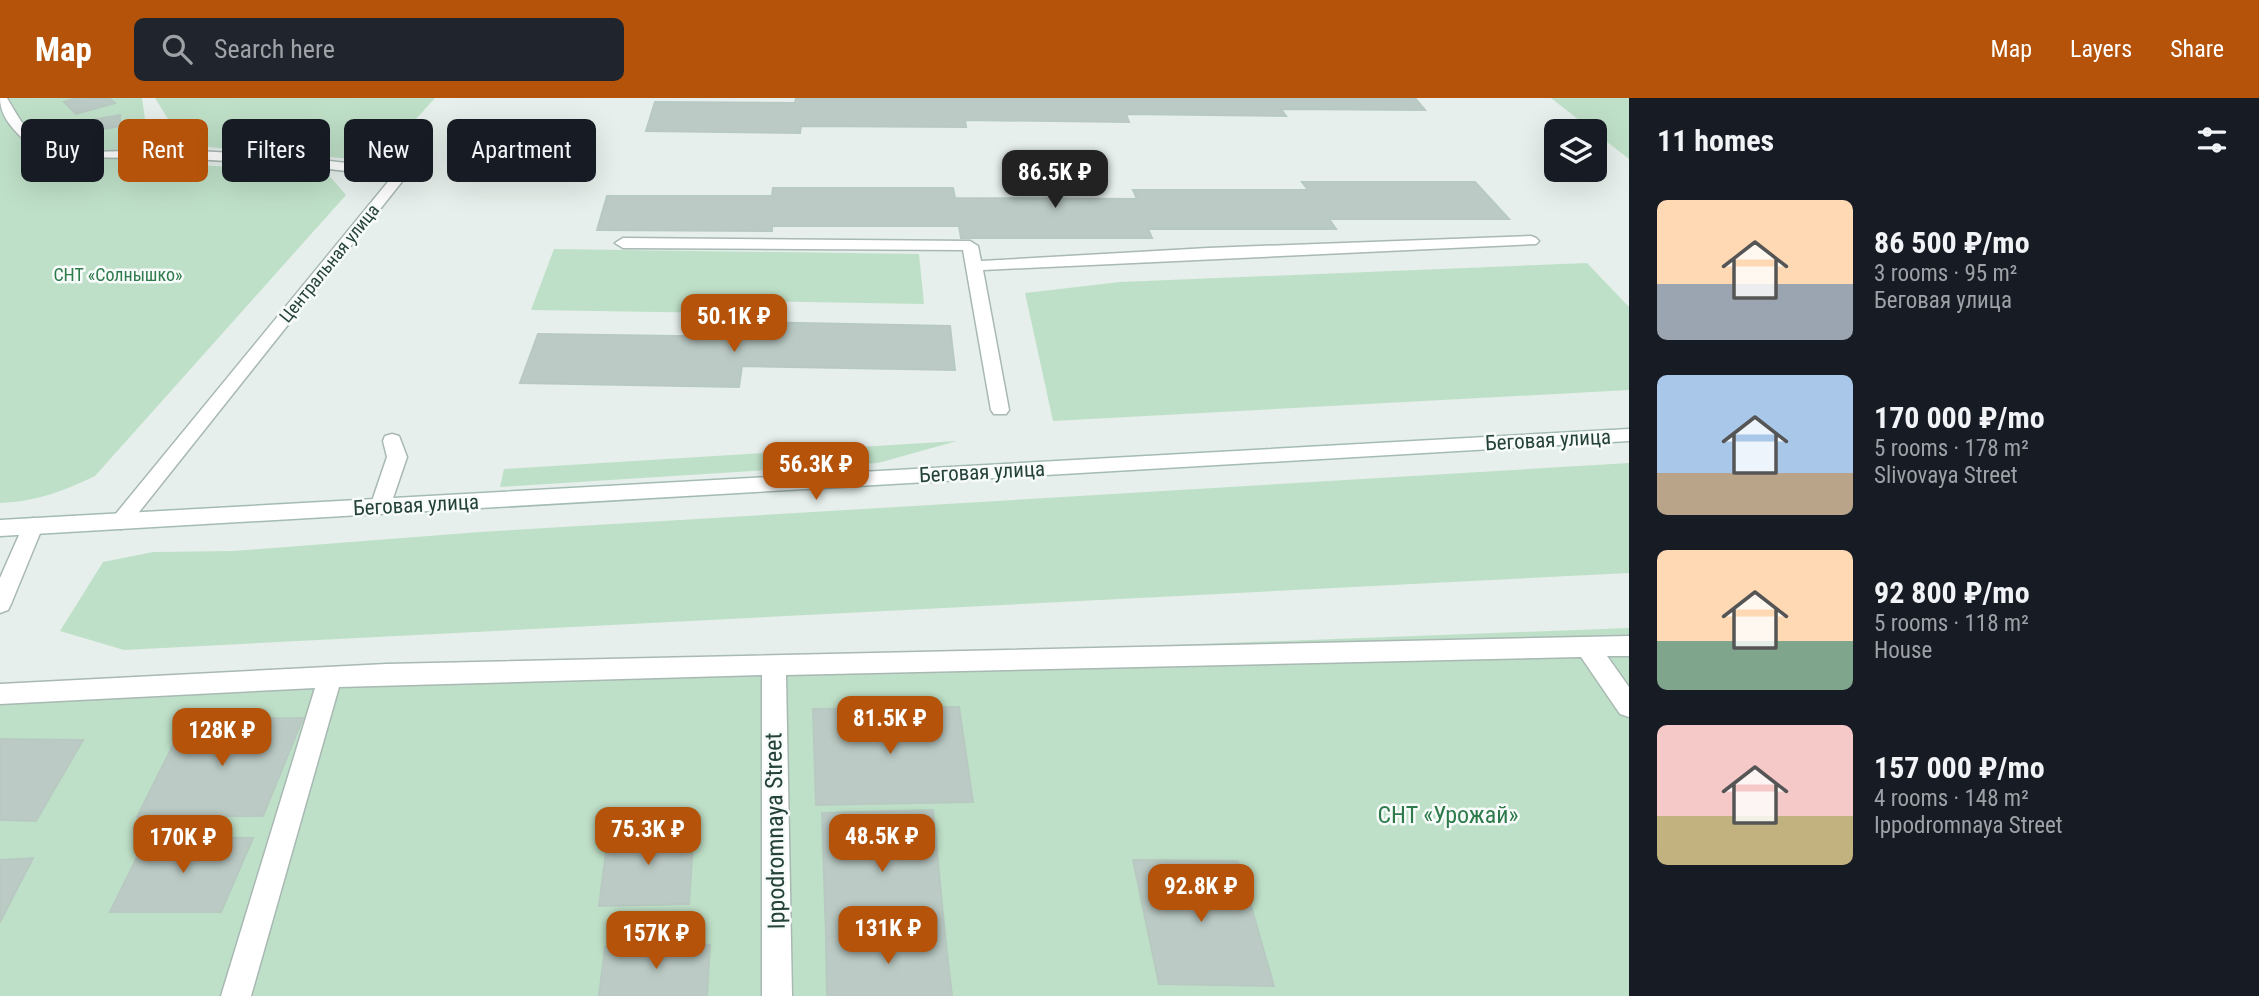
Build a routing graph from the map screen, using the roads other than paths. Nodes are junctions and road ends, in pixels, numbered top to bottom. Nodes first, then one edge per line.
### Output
1 (1, 98) edge
2 (16, 125) junction
3 (0, 130) edge
4 (1531, 241) dead end
5 (623, 243) dead end
6 (974, 266) junction
7 (1000, 410) dead end
8 (1629, 435) edge
9 (392, 441) dead end
10 (380, 507) junction
11 (121, 521) junction
12 (33, 526) junction
13 (0, 528) edge
14 (0, 604) edge
15 (1629, 646) edge
16 (1589, 649) junction
17 (774, 666) junction
18 (330, 677) junction
19 (0, 694) edge
20 (1629, 706) edge
21 (236, 996) edge
22 (777, 996) edge

1 - 2 street, Центральная улица
2 - 3 street
2 - 11 street, Центральная улица
4 - 6 street
5 - 6 street
6 - 7 street
8 - 10 street, Беговая улица
9 - 10 street
10 - 11 street, Беговая улица
11 - 12 street, Беговая улица
12 - 13 street, Беговая улица
12 - 14 street
15 - 16 street
16 - 17 street
16 - 20 street
17 - 18 street
17 - 22 street, Ippodromnaya Street
18 - 19 street
18 - 21 street

